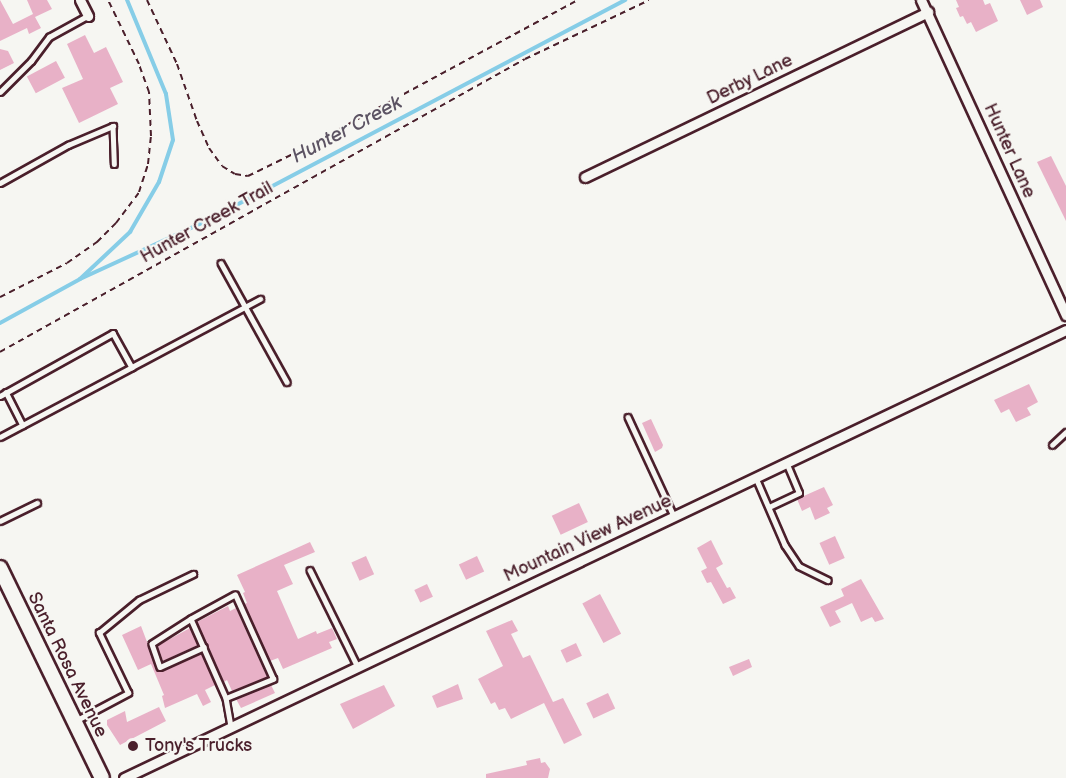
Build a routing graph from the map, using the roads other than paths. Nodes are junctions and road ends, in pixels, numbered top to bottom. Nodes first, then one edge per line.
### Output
1 (80, 0) edge
2 (921, 0) edge
3 (928, 12) junction
4 (88, 16) joint
5 (0, 92) edge
6 (114, 164) dead end
7 (585, 177) dead end
8 (0, 183) edge
9 (221, 263) dead end
10 (260, 299) dead end
11 (245, 307) junction
12 (1066, 315) edge
13 (1066, 330) edge
14 (132, 367) junction
15 (286, 382) dead end
16 (6, 392) junction
17 (0, 396) edge
18 (628, 417) dead end
19 (23, 425) junction
20 (1066, 432) edge
21 (0, 438) edge
22 (1052, 445) dead end
23 (786, 463) junction
24 (756, 478) junction
25 (37, 503) dead end
26 (769, 507) junction
27 (674, 516) junction
28 (0, 521) edge
29 (0, 568) edge
30 (310, 570) dead end
31 (193, 574) dead end
32 (828, 580) dead end
33 (191, 619) junction
34 (204, 647) junction
35 (358, 667) junction
36 (226, 698) junction
37 (74, 721) junction
38 (231, 727) junction
39 (102, 778) edge
40 (124, 778) edge

1 - 4 street
2 - 3 street, Hunter Lane
3 - 7 street, Derby Lane
3 - 12 street, Hunter Lane
4 - 5 lane
6 - 8 lane
9 - 11 lane
10 - 11 lane
11 - 14 lane
11 - 15 lane
13 - 23 street, Mountain View Avenue
14 - 16 lane
14 - 19 lane
16 - 17 lane
16 - 19 lane
18 - 27 lane
19 - 21 lane
20 - 22 lane
23 - 24 street, Mountain View Avenue
23 - 26 lane
24 - 26 lane
24 - 27 street, Mountain View Avenue
25 - 28 lane
26 - 32 lane
27 - 35 street, Mountain View Avenue
29 - 37 main road, Santa Rosa Avenue
30 - 35 lane
31 - 37 lane
33 - 34 lane
33 - 34 lane
33 - 36 lane
34 - 36 lane
35 - 38 street, Mountain View Avenue
36 - 38 lane
37 - 39 main road, Santa Rosa Avenue
38 - 40 street, Mountain View Avenue

